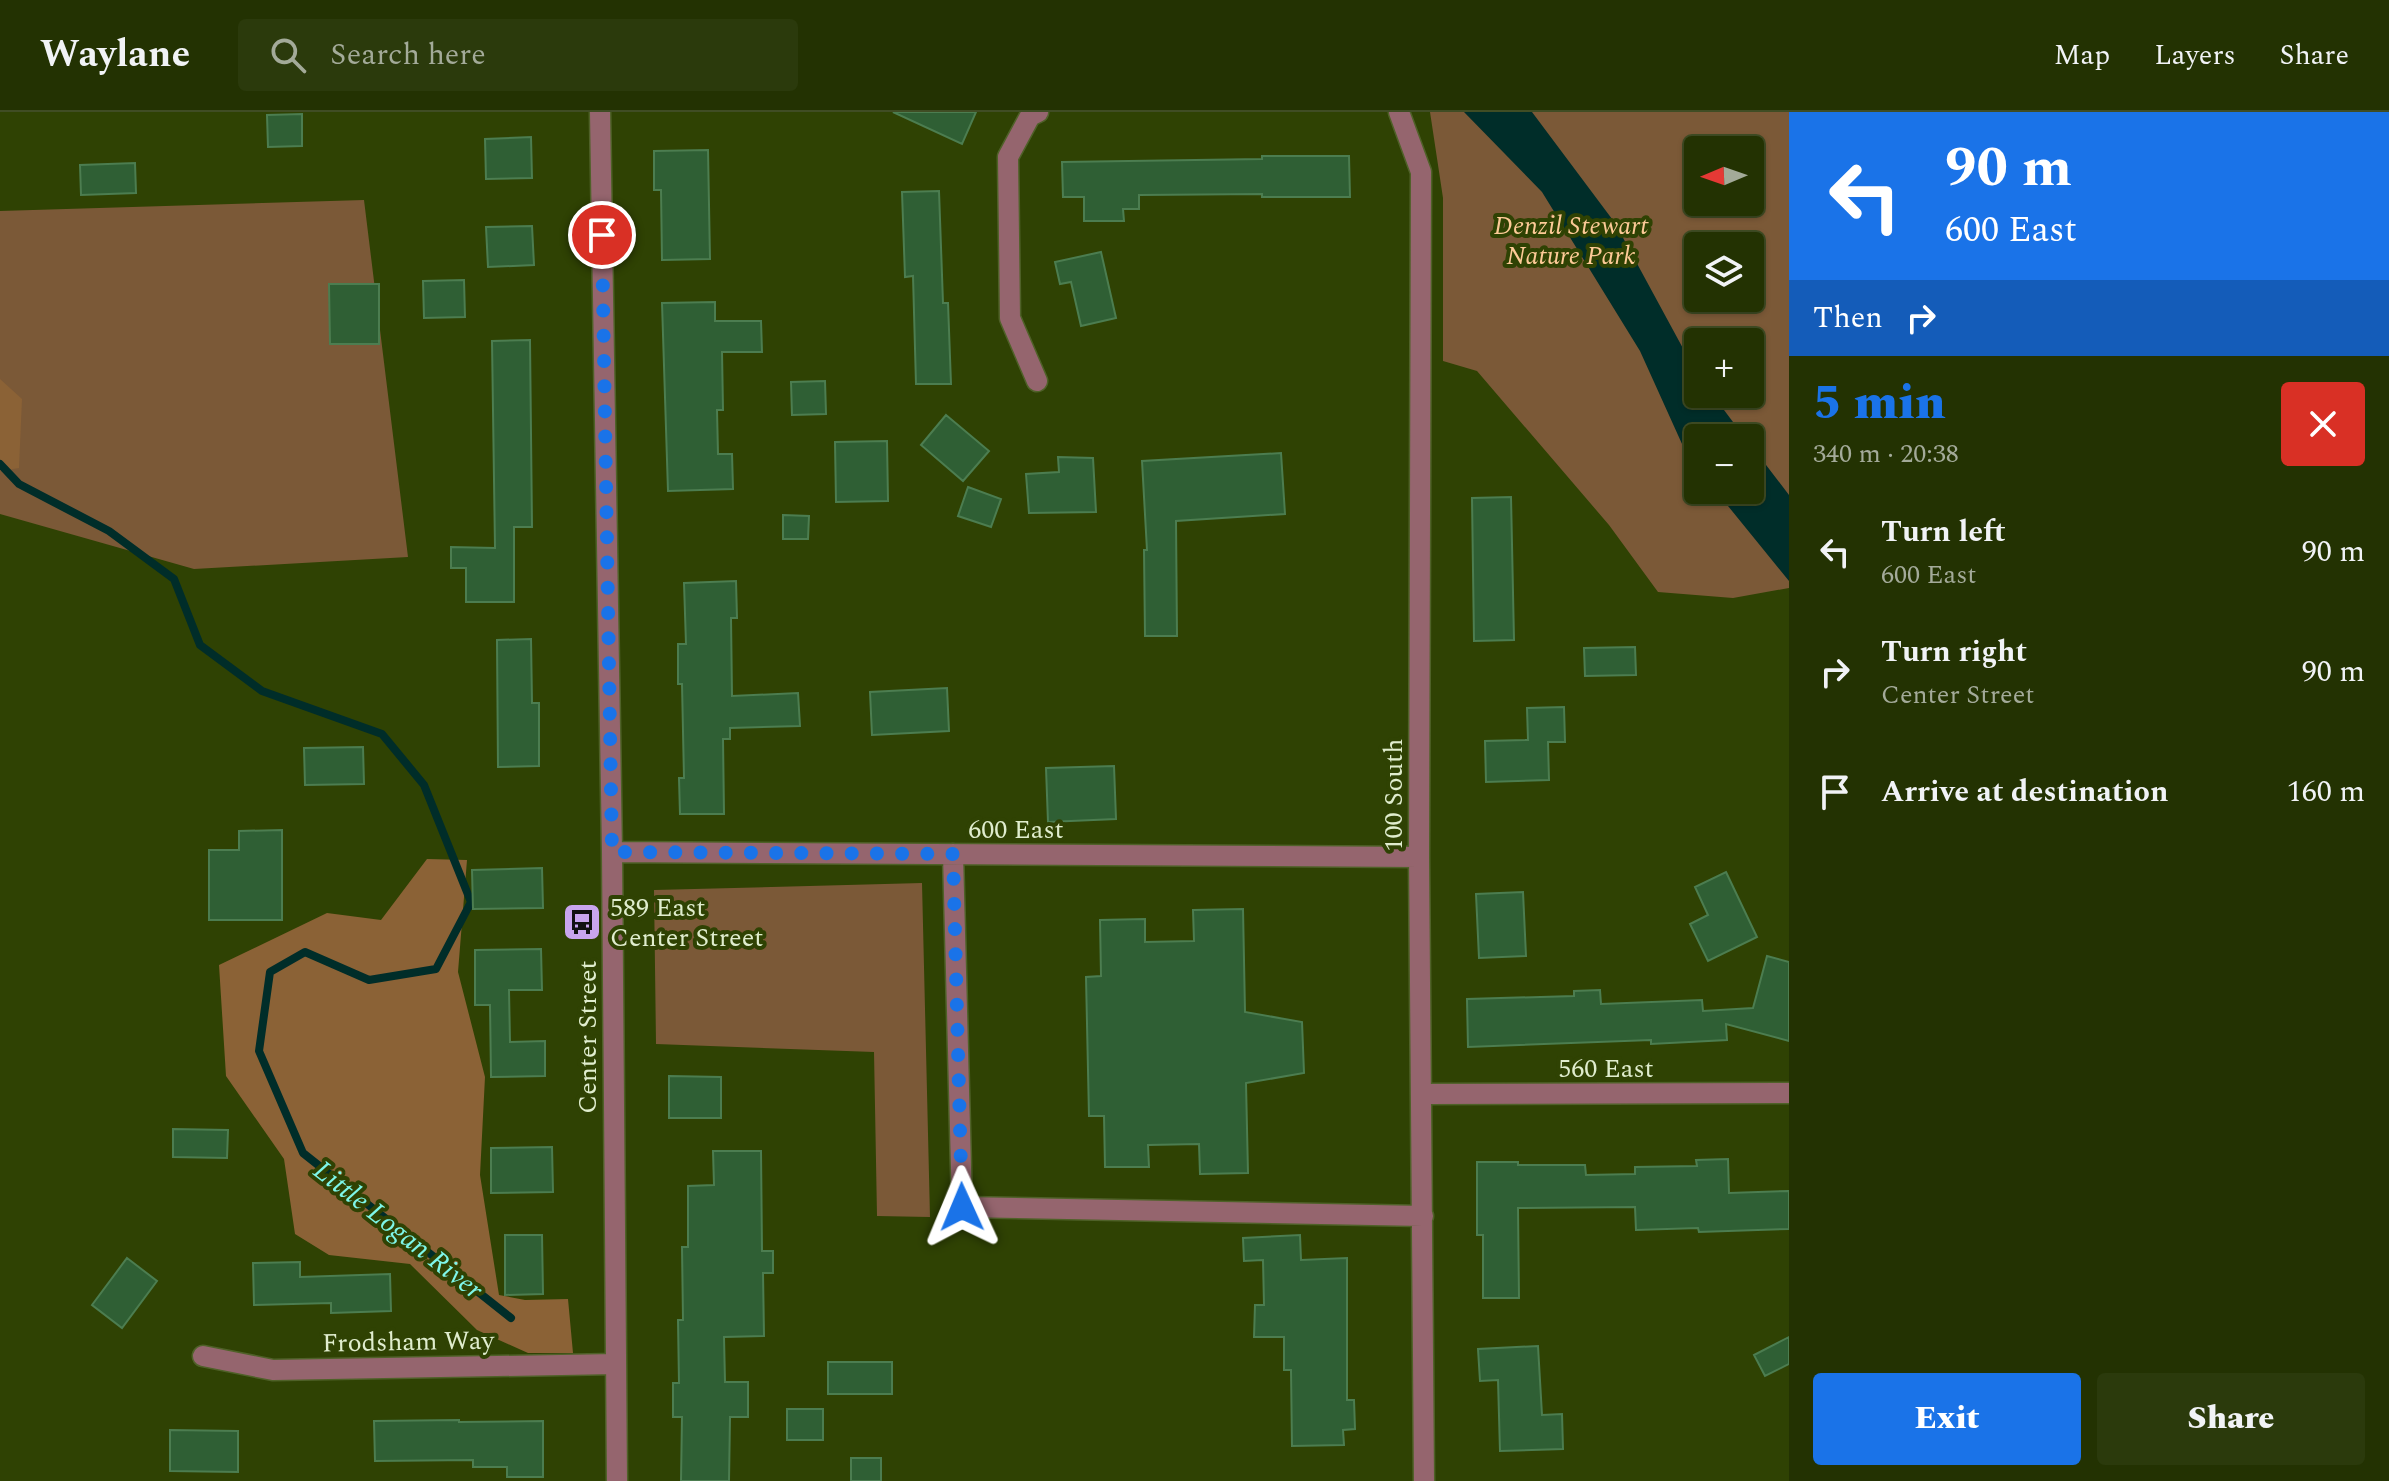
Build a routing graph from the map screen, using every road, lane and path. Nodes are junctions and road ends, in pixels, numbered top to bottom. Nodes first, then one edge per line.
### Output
1 (600, 112) edge
2 (1038, 112) edge
3 (1399, 112) edge
4 (1037, 381) dead end
5 (612, 852) junction
6 (953, 854) junction
7 (1419, 857) junction
8 (1789, 1093) edge
9 (1423, 1094) junction
10 (1423, 1216) junction
11 (203, 1356) dead end
12 (615, 1364) junction
13 (617, 1481) edge
14 (1424, 1481) edge

1 - 5 street, Center Street
2 - 4 street
3 - 7 street, 100 South
5 - 6 street, 600 East
5 - 12 street, Center Street
6 - 7 street, 600 East
6 - 10 street
7 - 9 street, 100 South
8 - 9 street, 560 East
9 - 10 street, 100 South
10 - 14 street, 100 South
11 - 12 street, Frodsham Way
12 - 13 street, Center Street

